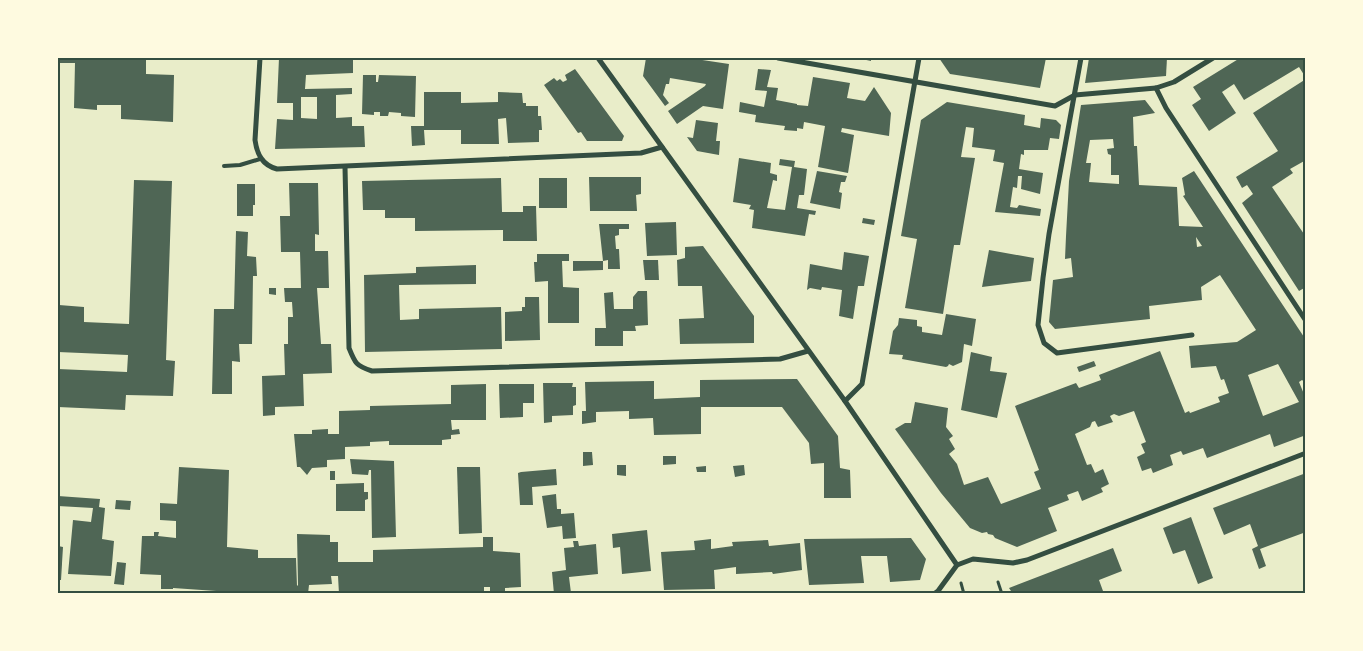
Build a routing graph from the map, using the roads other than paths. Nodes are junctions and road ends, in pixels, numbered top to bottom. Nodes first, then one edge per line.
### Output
1 (260, 58) edge
2 (598, 58) edge
3 (778, 58) edge
4 (919, 58) edge
5 (1081, 58) edge
6 (1213, 58) edge
7 (915, 81) junction
8 (1156, 88) junction
9 (1075, 95) junction
10 (662, 147) junction
11 (260, 158) junction
12 (224, 166) dead end
13 (345, 167) junction
14 (1306, 321) edge
15 (1192, 336) dead end
16 (808, 351) junction
17 (845, 401) junction
18 (1306, 453) edge
19 (957, 565) junction
20 (934, 594) edge

1 - 11 street
2 - 10 street
3 - 7 street
4 - 7 street
5 - 9 street
6 - 8 street
7 - 9 street
7 - 17 street
8 - 9 street
8 - 14 street
9 - 15 street
10 - 13 street
10 - 16 street
11 - 12 lane
11 - 13 street
13 - 16 street
16 - 17 street
17 - 19 street
18 - 19 street
19 - 20 street

